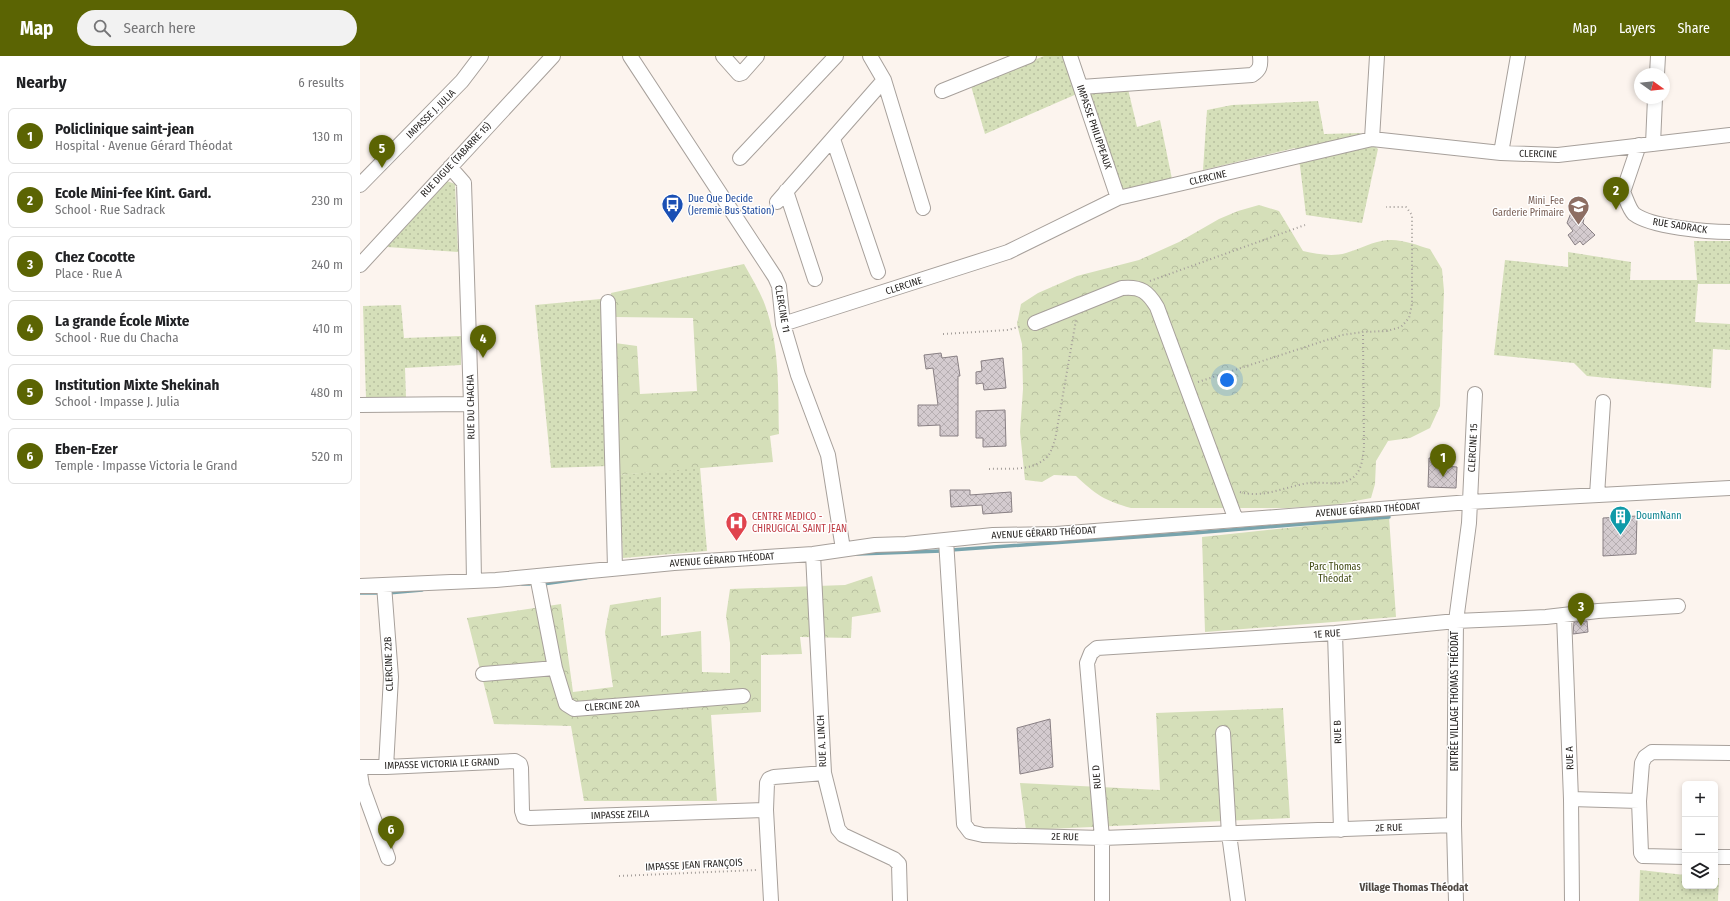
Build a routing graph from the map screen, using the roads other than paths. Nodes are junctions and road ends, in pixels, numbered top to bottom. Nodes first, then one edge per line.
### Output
1 (481, 56) edge
2 (554, 56) edge
3 (630, 56) edge
4 (723, 56) edge
5 (757, 56) edge
6 (836, 56) edge
7 (870, 56) edge
8 (1029, 56) edge
9 (1070, 56) edge
10 (1260, 56) edge
11 (1377, 56) edge
12 (1518, 56) edge
13 (1658, 56) edge
14 (1657, 68) edge
15 (884, 80) junction
16 (1081, 87) junction
17 (942, 91) dead end
18 (1654, 104) edge
19 (1730, 135) edge
20 (833, 138) junction
21 (1372, 139) junction
22 (1646, 145) junction
23 (1501, 152) junction
24 (740, 158) dead end
25 (450, 167) junction
26 (360, 185) edge
27 (786, 191) junction
28 (1118, 198) junction
29 (777, 202) dead end
30 (923, 208) dead end
31 (1730, 232) edge
32 (360, 265) edge
33 (878, 272) dead end
34 (815, 279) dead end
35 (608, 302) dead end
36 (1035, 323) road end
37 (783, 324) junction
38 (1476, 394) dead end
39 (1603, 402) dead end
40 (471, 404) junction
41 (360, 405) edge
42 (1730, 488) edge
43 (1597, 495) junction
44 (1470, 502) junction
45 (1236, 520) junction
46 (946, 540) junction
47 (844, 549) junction
48 (813, 557) junction
49 (615, 568) junction
50 (537, 576) junction
51 (474, 581) junction
52 (360, 586) edge
53 (384, 591) junction
54 (1678, 606) dead end
55 (1564, 615) junction
56 (1456, 622) junction
57 (1335, 633) junction
58 (1091, 653) joint
59 (555, 668) junction
60 (483, 674) dead end
61 (743, 696) dead end
62 (1223, 733) dead end
63 (1730, 753) edge
64 (360, 767) edge
65 (386, 767) junction
66 (521, 768) joint
67 (360, 773) edge
68 (824, 773) junction
69 (1571, 799) junction
70 (1639, 801) junction
71 (766, 810) junction
72 (1454, 825) junction
73 (1341, 830) junction
74 (1229, 834) junction
75 (1102, 838) junction
76 (1682, 857) edge
77 (1718, 857) edge
78 (1730, 857) edge
79 (388, 858) dead end
80 (771, 901) edge
81 (900, 901) edge
82 (1102, 901) edge
83 (1238, 901) edge
84 (1456, 901) edge
85 (1572, 901) edge

1 - 26 street, IMPASSE J. JULIA
2 - 25 street, RUE DIGUE (TABARRE 15)
3 - 37 street, CLERCINE 11
4 - 5 street
6 - 24 street
7 - 15 street
8 - 17 street
9 - 16 street, IMPASSE PHILIPPEAUX
10 - 16 street
11 - 21 street
12 - 23 street
13 - 14 street
15 - 20 street
15 - 30 street
16 - 28 street, IMPASSE PHILIPPEAUX
18 - 22 street, RUE SADRACK
19 - 22 street, CLERCINE
20 - 27 street
20 - 33 street
21 - 23 street, CLERCINE
21 - 28 street, CLERCINE
22 - 23 street, CLERCINE
22 - 31 street, RUE SADRACK
25 - 32 street, RUE DIGUE (TABARRE 15)
25 - 40 street, RUE DU CHACHA
27 - 29 street
27 - 34 street
28 - 37 street, CLERCINE
35 - 49 street
36 - 45 street
37 - 47 street, CLERCINE 11
38 - 44 street, CLERCINE 15
39 - 43 street
40 - 41 street
40 - 51 street, RUE DU CHACHA
42 - 43 street, AVENUE GÉRARD THÉODAT
43 - 44 street, AVENUE GÉRARD THÉODAT
44 - 45 street, AVENUE GÉRARD THÉODAT
44 - 56 street, ENTRÉE VILLAGE THOMAS THÉODAT
45 - 46 street, AVENUE GÉRARD THÉODAT
46 - 47 street, AVENUE GÉRARD THÉODAT
46 - 75 street, 2E RUE
47 - 48 street, AVENUE GÉRARD THÉODAT
48 - 49 street, AVENUE GÉRARD THÉODAT
48 - 68 street, RUE A. LINCH
49 - 50 street, AVENUE GÉRARD THÉODAT
50 - 51 street, AVENUE GÉRARD THÉODAT
50 - 59 street, CLERCINE 20A
51 - 53 street, AVENUE GÉRARD THÉODAT
52 - 53 street, AVENUE GÉRARD THÉODAT
53 - 65 street, CLERCINE 22B
54 - 55 street, 1E RUE
55 - 56 street, 1E RUE
55 - 69 street, RUE A
56 - 57 street, 1E RUE
56 - 72 street, ENTRÉE VILLAGE THOMAS THÉODAT
57 - 58 street, 1E RUE
57 - 73 street, RUE B
58 - 75 street, RUE D
59 - 60 street
59 - 61 street, CLERCINE 20A
62 - 74 street
63 - 70 street
64 - 65 street, IMPASSE VICTORIA LE GRAND
65 - 66 street, IMPASSE VICTORIA LE GRAND
66 - 71 street, IMPASSE ZEILA
67 - 79 street
68 - 71 street, RUE A. LINCH
68 - 81 street
69 - 70 street
69 - 85 street, RUE A
70 - 76 street
71 - 80 street, RUE A. LINCH
72 - 73 street, 2E RUE
72 - 84 street, ENTRÉE VILLAGE THOMAS THÉODAT
73 - 74 street, 2E RUE
74 - 75 street, 2E RUE
74 - 83 street
75 - 82 street, RUE D
77 - 78 street

